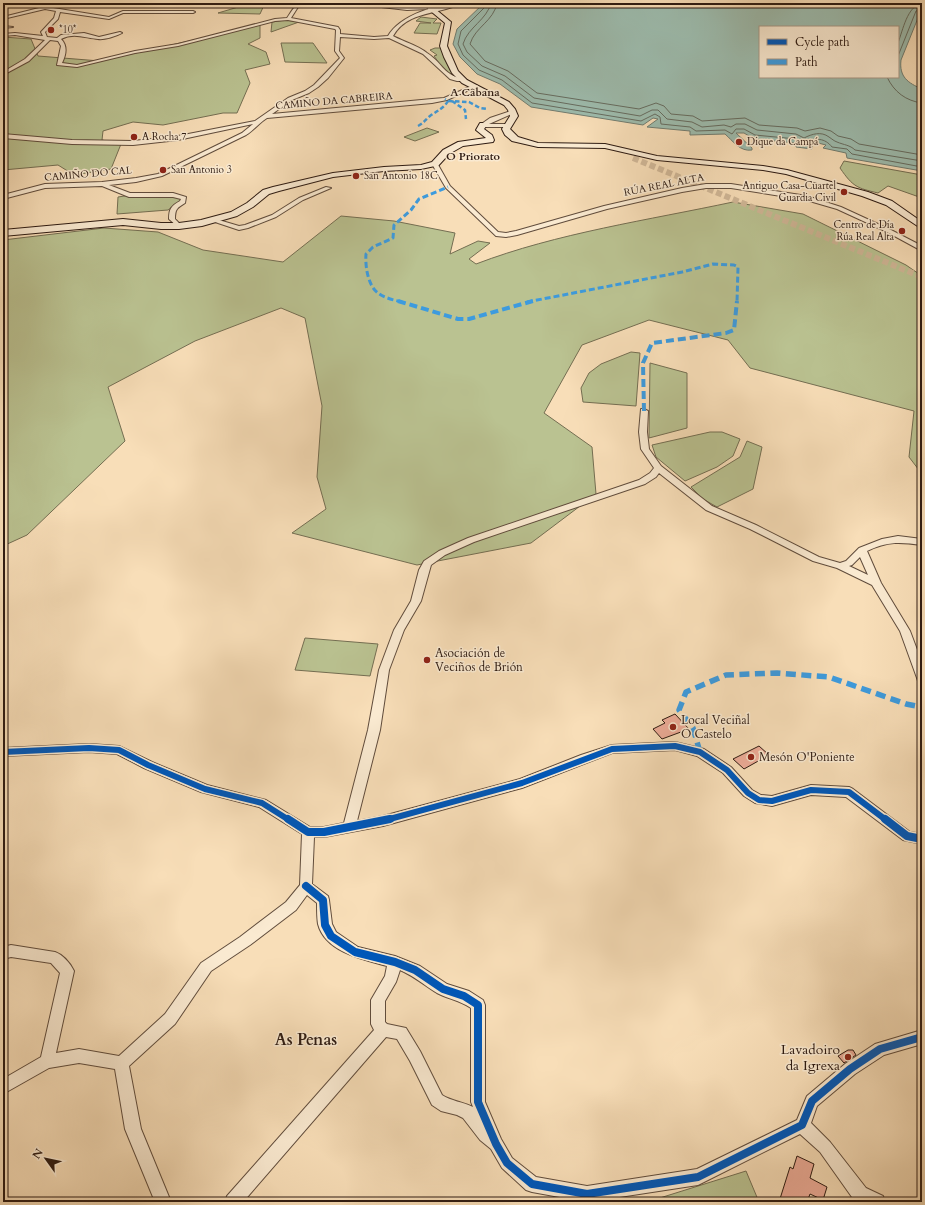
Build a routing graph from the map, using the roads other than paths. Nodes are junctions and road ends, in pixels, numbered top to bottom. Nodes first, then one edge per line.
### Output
1 (52, 3) edge
2 (302, 3) edge
3 (349, 3) edge
4 (424, 3) edge
5 (460, 3) edge
6 (45, 8) junction
7 (432, 9) junction
8 (58, 10) junction
9 (192, 12) dead end
10 (3, 18) edge
11 (288, 19) junction
12 (3, 27) edge
13 (11, 27) dead end
14 (120, 33) dead end
15 (3, 35) edge
16 (337, 35) junction
17 (390, 37) junction
18 (45, 38) junction
19 (58, 39) junction
20 (3, 74) edge
21 (463, 80) junction
22 (476, 86) junction
23 (513, 112) junction
24 (266, 116) junction
25 (257, 122) junction
26 (483, 125) junction
27 (507, 126) junction
28 (3, 136) edge
29 (435, 164) junction
30 (102, 184) junction
31 (328, 188) dead end
32 (3, 197) edge
33 (212, 220) junction
34 (179, 226) junction
35 (922, 226) edge
36 (3, 232) edge
37 (922, 249) edge
38 (644, 412) dead end
39 (658, 468) junction
40 (922, 542) edge
41 (862, 550) junction
42 (840, 566) junction
43 (876, 583) junction
44 (922, 678) edge
45 (3, 752) edge
46 (349, 828) junction
47 (308, 832) junction
48 (922, 839) edge
49 (306, 886) junction
50 (3, 952) edge
51 (395, 962) junction
52 (383, 1030) junction
53 (922, 1037) edge
54 (47, 1061) junction
55 (121, 1063) junction
56 (3, 1087) edge
57 (802, 1125) junction
58 (496, 1144) junction
59 (161, 1202) edge
60 (233, 1202) edge
61 (877, 1202) edge

1 - 6 street
2 - 11 street
3 - 7 street
4 - 7 street
5 - 7 street
6 - 8 street
6 - 10 street
7 - 17 street
7 - 21 street
8 - 9 street
8 - 18 street
11 - 16 street
11 - 19 street
12 - 13 street
14 - 19 street
15 - 18 street
16 - 17 street
16 - 24 street
17 - 21 street
18 - 19 street
18 - 20 street
21 - 22 street
22 - 23 street
22 - 24 street, CAMIÑO DA CABREIRA
23 - 26 street
23 - 27 street
24 - 25 street, CAMIÑO DA CABREIRA
25 - 28 street, CAMIÑO DA CABREIRA
25 - 30 street, CAMIÑO DO CAL
26 - 27 street
26 - 29 street
27 - 35 street
29 - 33 street
29 - 37 street, RÚA REAL ALTA
30 - 32 street, CAMIÑO DO CAL
30 - 34 street
31 - 33 street
33 - 34 street
34 - 36 street
38 - 39 street
39 - 42 street
39 - 46 street
40 - 41 street
41 - 42 street
41 - 43 street
42 - 43 street
43 - 44 street
45 - 47 street
46 - 47 street
46 - 48 street
47 - 49 street
49 - 51 street
49 - 55 street
50 - 54 street
51 - 52 street
51 - 58 street
52 - 58 street
52 - 60 street
53 - 57 street
54 - 55 street
54 - 56 street
55 - 59 street
57 - 58 street
57 - 61 street

